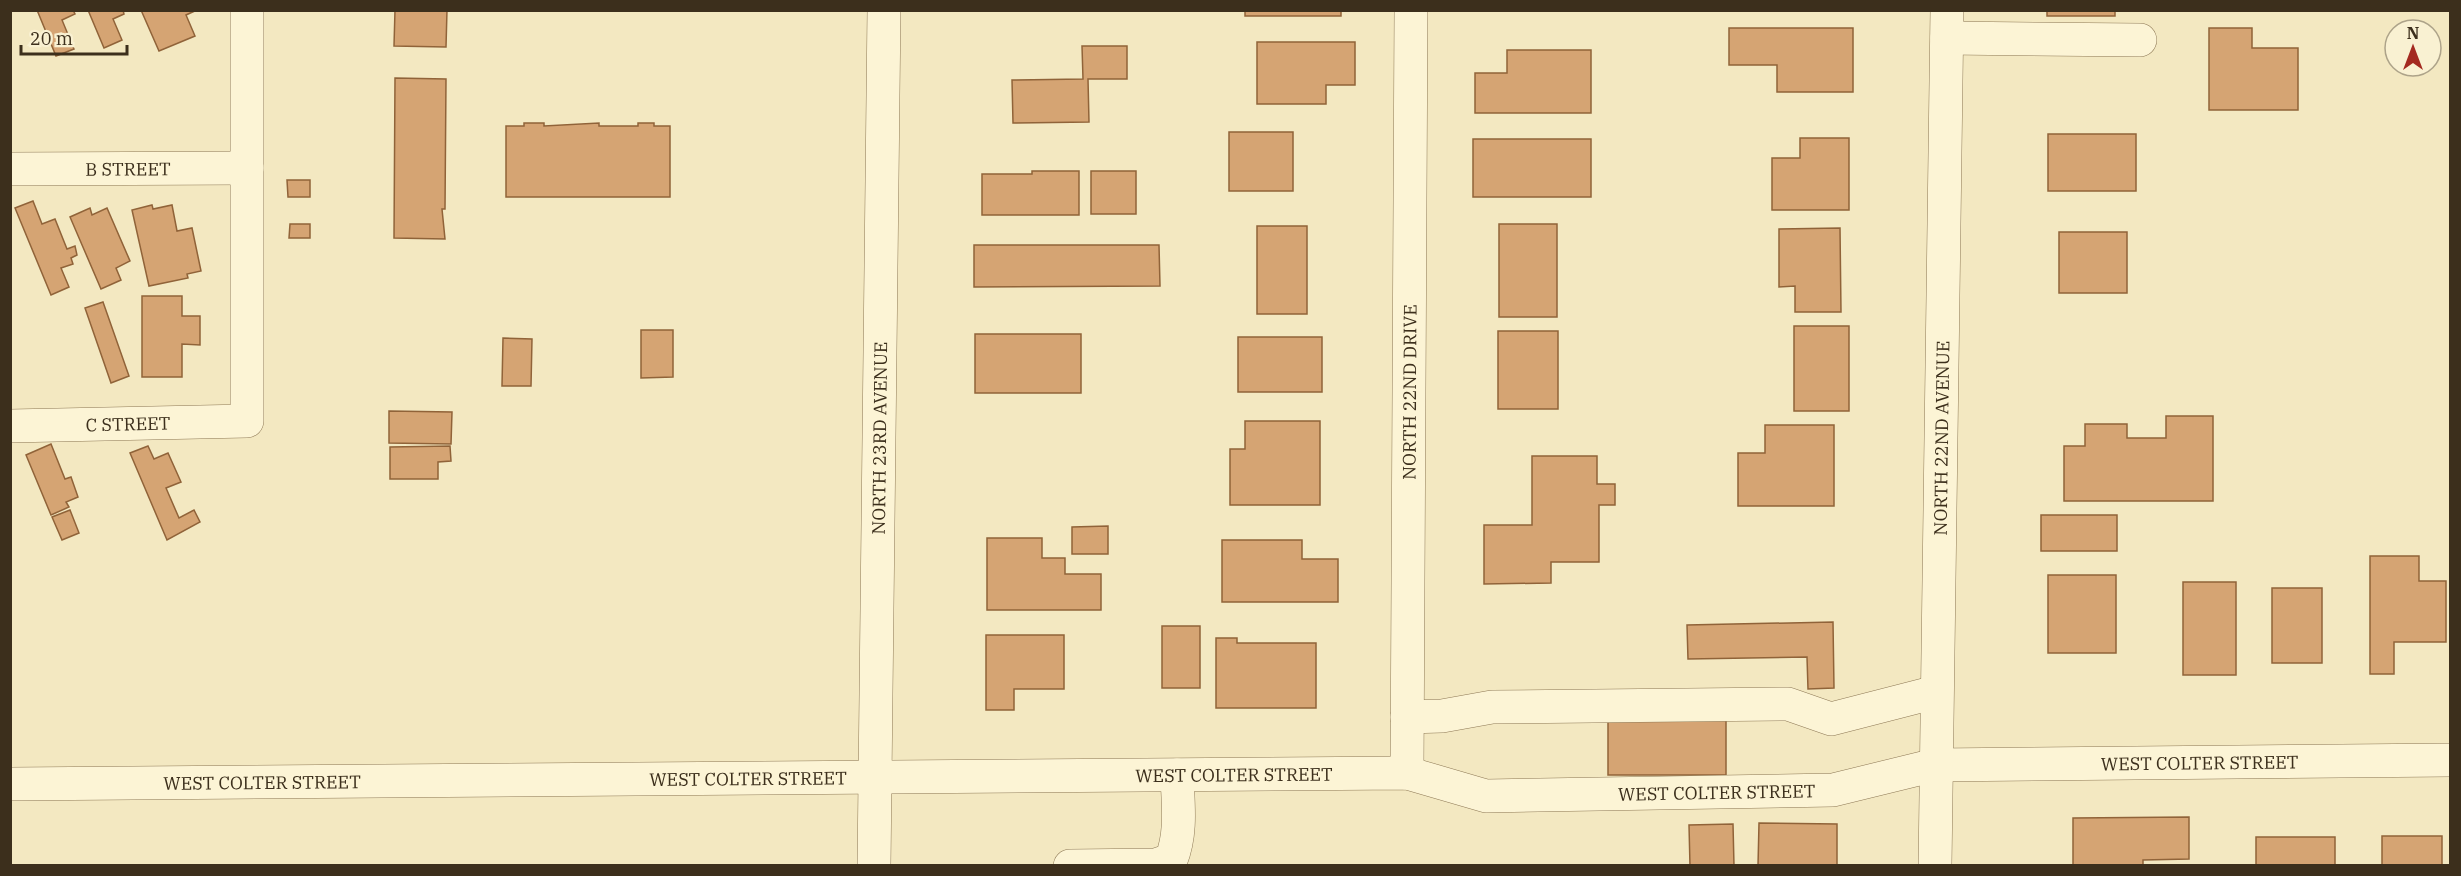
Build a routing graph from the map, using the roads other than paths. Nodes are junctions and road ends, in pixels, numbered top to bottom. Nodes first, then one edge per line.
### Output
1 (247, 10) edge
2 (884, 10) edge
3 (1411, 10) edge
4 (1947, 24) edge
5 (2140, 40) dead end
6 (247, 168) junction
7 (10, 169) edge
8 (10, 426) edge
9 (1936, 692) junction
10 (1407, 717) junction
11 (2451, 760) edge
12 (1935, 765) junction
13 (1407, 773) junction
14 (1177, 775) junction
15 (874, 776) junction
16 (10, 784) edge
17 (874, 865) edge
18 (884, 866) edge
19 (1070, 866) edge
20 (1935, 866) edge

1 - 6 street
2 - 15 street, NORTH 23RD AVENUE
3 - 10 street, NORTH 22ND DRIVE
4 - 5 street
4 - 9 street, NORTH 22ND AVENUE
6 - 7 street, B STREET
6 - 8 street, C STREET
9 - 10 street
9 - 12 street, NORTH 22ND AVENUE
10 - 13 street, NORTH 22ND DRIVE
11 - 12 street, WEST COLTER STREET
12 - 13 street, WEST COLTER STREET
12 - 20 street, NORTH 22ND AVENUE
13 - 14 street, WEST COLTER STREET
14 - 15 street, WEST COLTER STREET
14 - 19 street
15 - 16 street, WEST COLTER STREET
15 - 17 street, NORTH 23RD AVENUE
17 - 18 street

